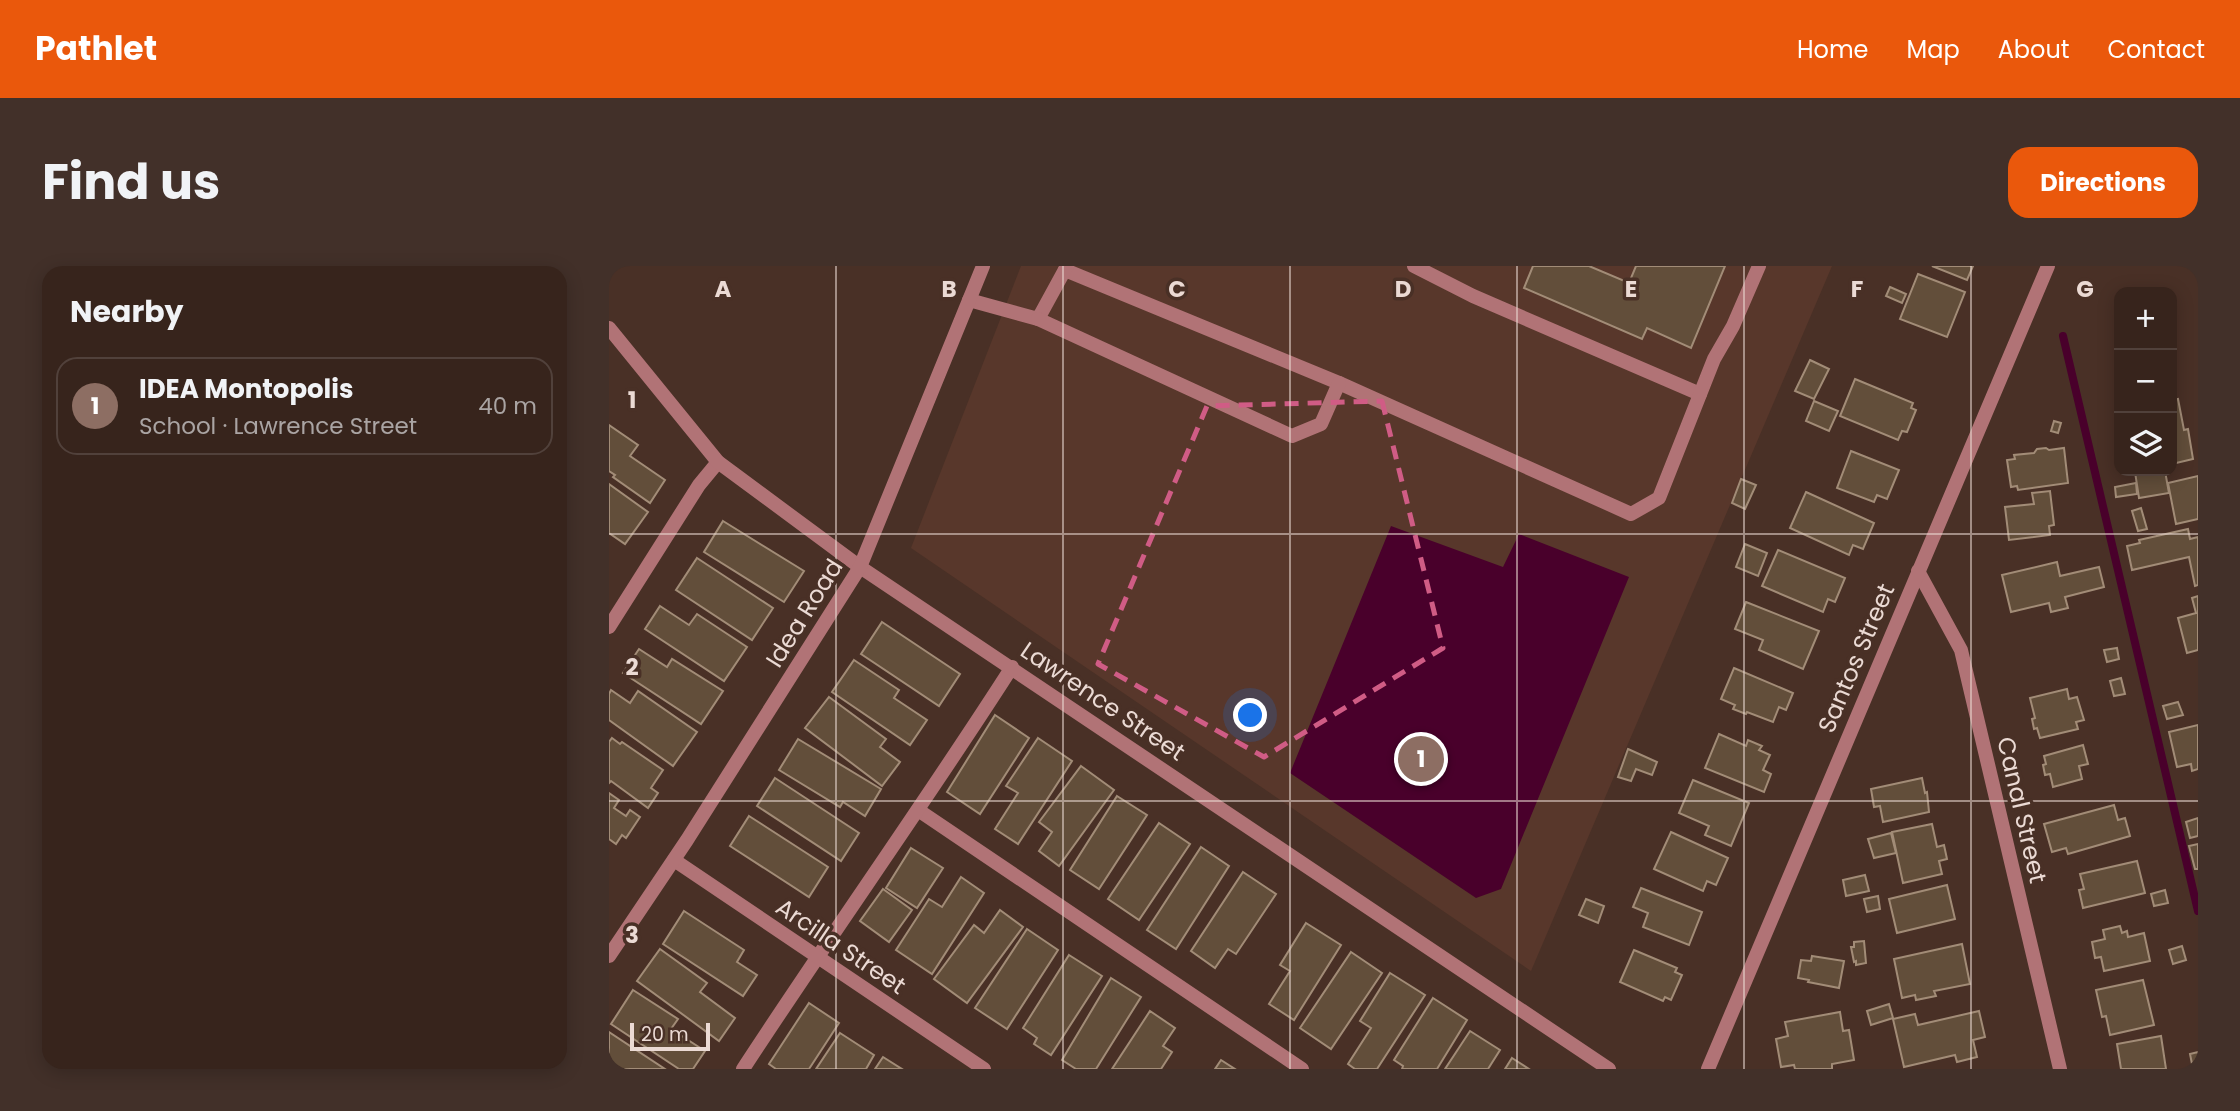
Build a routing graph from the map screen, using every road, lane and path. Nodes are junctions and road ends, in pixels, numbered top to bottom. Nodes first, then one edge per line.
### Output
1 (983, 266) edge
2 (1414, 266) edge
3 (1759, 266) edge
4 (2048, 266) edge
5 (1066, 268) edge
6 (969, 300) junction
7 (1038, 319) junction
8 (609, 328) edge
9 (1339, 383) junction
10 (1700, 394) junction
11 (718, 462) junction
12 (860, 568) junction
13 (1918, 570) junction
14 (609, 627) edge
15 (1012, 667) junction
16 (918, 810) junction
17 (674, 860) junction
18 (609, 956) edge
19 (815, 958) junction
20 (743, 1069) edge
21 (984, 1069) edge
22 (1302, 1069) edge
23 (1609, 1069) edge
24 (1708, 1069) edge
25 (2060, 1069) edge

1 - 6 street, Idea Road
2 - 10 street
3 - 10 street
4 - 13 street, Santos Street
5 - 7 street
5 - 9 street
6 - 7 street
6 - 12 street, Idea Road
7 - 9 street
8 - 11 street, Lawrence Street
9 - 10 street
11 - 12 street, Lawrence Street
11 - 14 street
12 - 15 street, Lawrence Street
12 - 17 street, Idea Road
13 - 24 street, Santos Street
13 - 25 street, Canal Street
15 - 16 street
15 - 23 street, Lawrence Street
16 - 19 street
16 - 22 street
17 - 18 street, Idea Road
17 - 19 street, Arcilla Street
19 - 20 street
19 - 21 street, Arcilla Street

